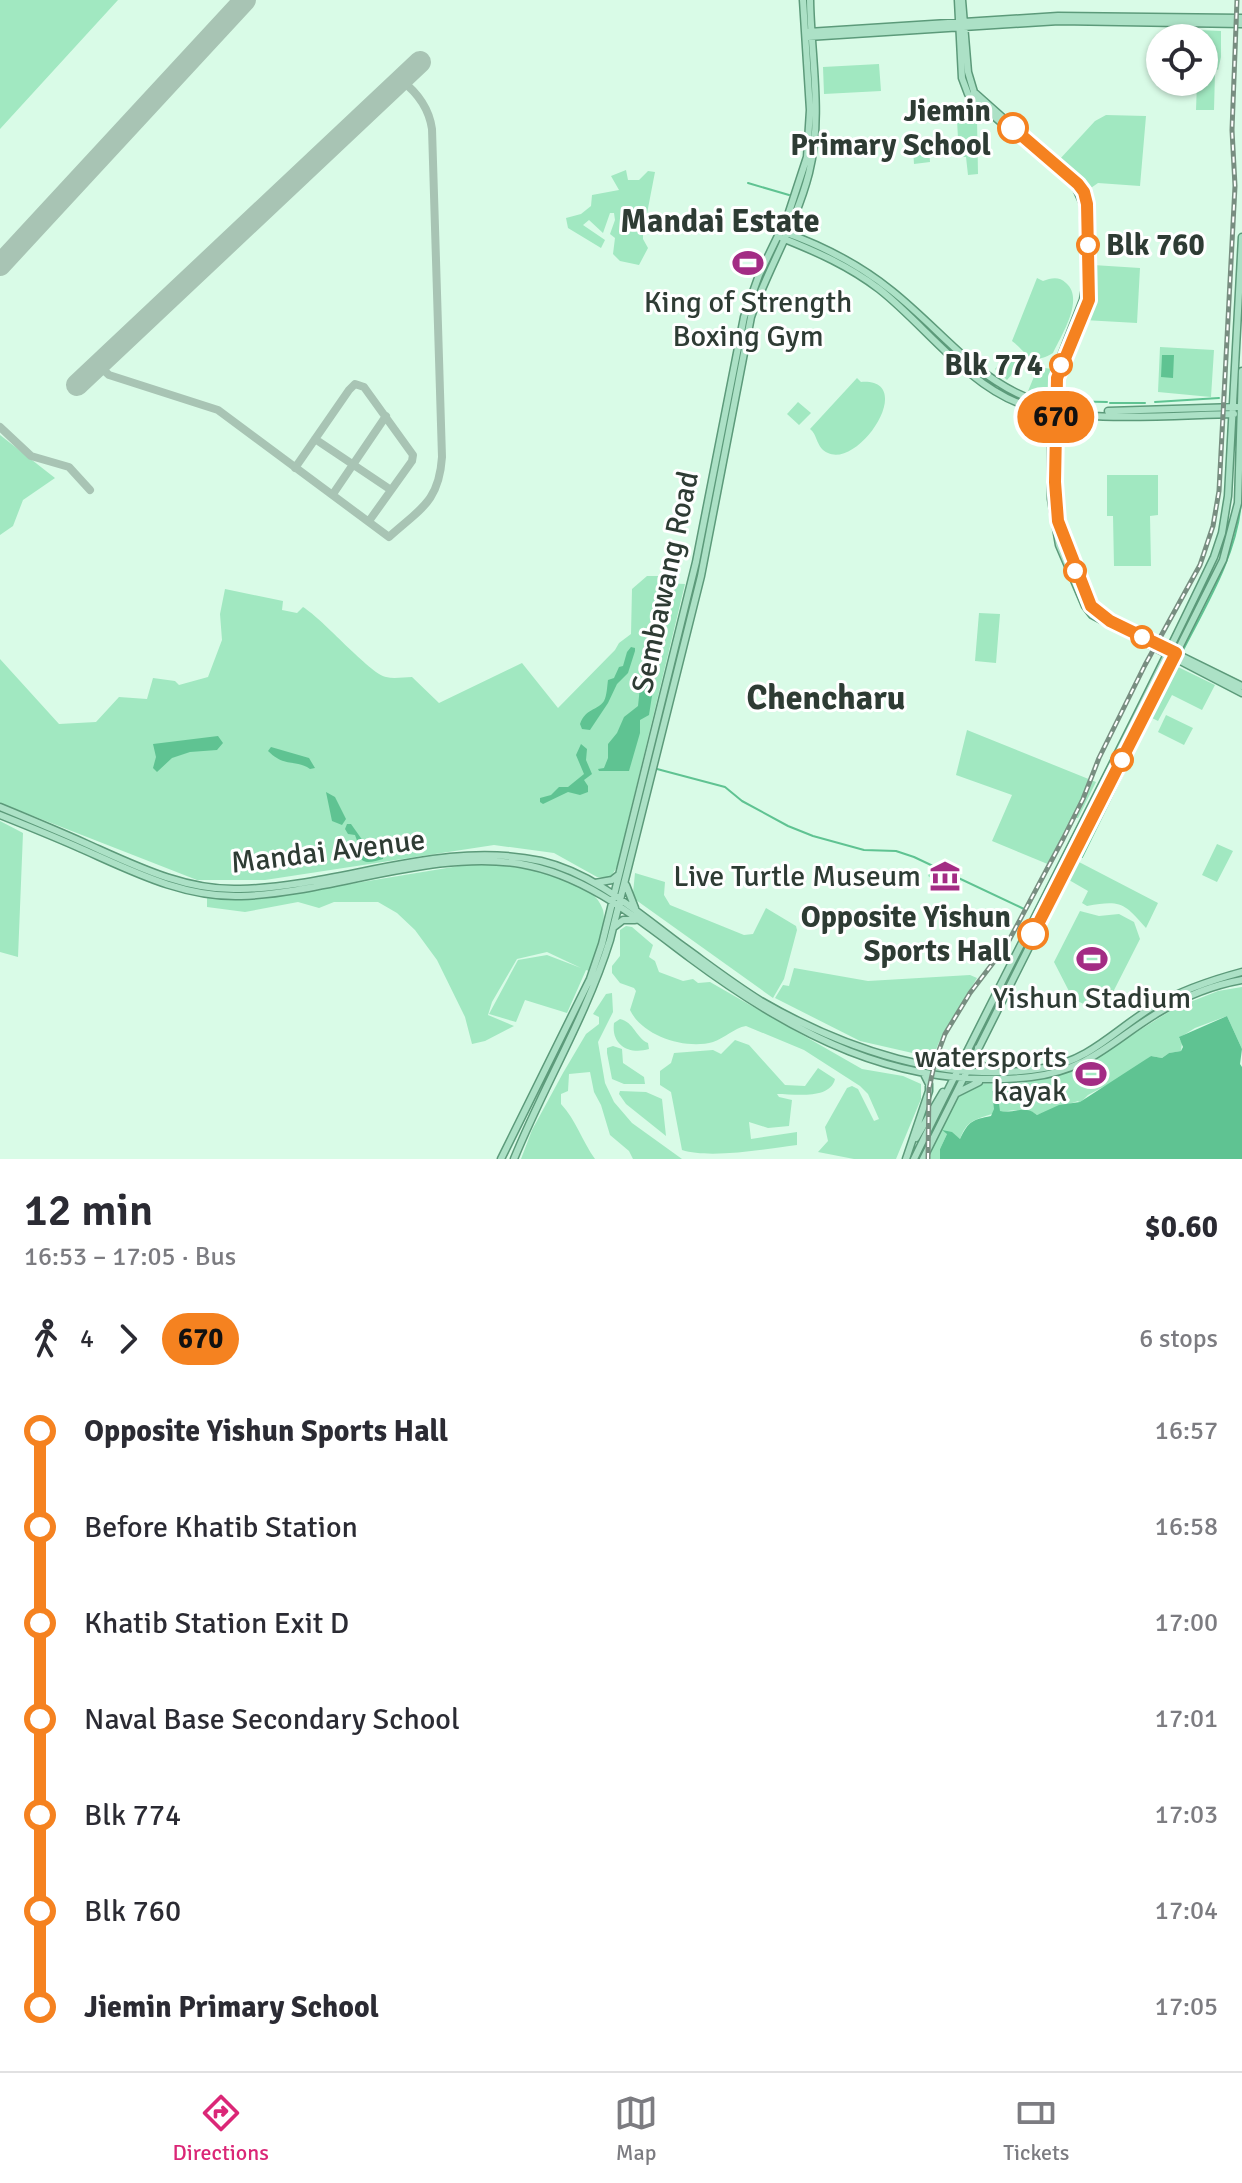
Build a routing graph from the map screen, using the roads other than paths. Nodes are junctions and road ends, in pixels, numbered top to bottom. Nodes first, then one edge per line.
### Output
1 (803, 0) edge
2 (810, 0) edge
3 (960, 0) edge
4 (810, 16) junction
5 (1242, 21) edge
6 (962, 25) junction
7 (828, 34) junction
8 (808, 35) junction
9 (813, 51) junction
10 (793, 219) junction
11 (1242, 237) edge
12 (784, 238) junction
13 (801, 238) junction
14 (1242, 371) edge
15 (1239, 392) edge
16 (1053, 410) junction
17 (1238, 410) edge
18 (1217, 411) junction
19 (1238, 428) edge
20 (1172, 654) junction
21 (1242, 686) edge
22 (1242, 693) edge
23 (1104, 789) junction
24 (0, 807) edge
25 (0, 815) edge
26 (626, 843) junction
27 (613, 853) dead end
28 (619, 873) junction
29 (625, 880) junction
30 (595, 883) junction
31 (598, 893) junction
32 (616, 900) junction
33 (636, 911) junction
34 (609, 918) junction
35 (643, 923) junction
36 (614, 927) junction
37 (1242, 972) edge
38 (1242, 980) edge
39 (978, 1045) junction
40 (963, 1056) junction
41 (933, 1065) junction
42 (966, 1070) junction
43 (990, 1071) junction
44 (923, 1072) junction
45 (954, 1073) junction
46 (1032, 1073) junction
47 (963, 1078) junction
48 (986, 1080) junction
49 (949, 1085) junction
50 (956, 1094) junction
51 (501, 1159) edge
52 (514, 1159) edge
53 (906, 1159) edge
54 (914, 1159) edge
55 (923, 1159) edge

1 - 8 main road, Sembawang Road
2 - 4 main road, Sembawang Road
3 - 6 main road
4 - 7 main road
4 - 8 main road, Sembawang Road
5 - 6 main road
6 - 7 main road
6 - 16 main road
7 - 8 main road
7 - 9 main road
8 - 9 main road, Sembawang Road
8 - 12 main road, Sembawang Road
9 - 10 main road, Sembawang Road
10 - 12 main road, Sembawang Road
10 - 13 main road
11 - 15 main road
12 - 13 main road
12 - 16 main road
12 - 26 main road, Sembawang Road
12 - 29 main road, Sembawang Road
13 - 16 main road
14 - 15 main road
15 - 17 main road
15 - 18 main road
16 - 18 main road
16 - 20 main road
17 - 18 main road
17 - 19 main road
18 - 19 main road
19 - 20 main road
20 - 21 main road
20 - 22 main road
20 - 23 main road
23 - 39 main road
23 - 40 main road
24 - 30 main road, Mandai Avenue
25 - 31 main road, Mandai Avenue
26 - 27 main road
26 - 28 main road, Sembawang Road
28 - 30 main road
28 - 32 main road, Sembawang Road
29 - 32 main road, Sembawang Road
29 - 33 main road
30 - 32 main road, Mandai Avenue
31 - 32 main road, Mandai Avenue
31 - 34 main road
32 - 33 main road
32 - 34 main road, Sembawang Road
32 - 35 main road
32 - 36 main road, Sembawang Road
33 - 41 main road
34 - 51 main road, Sembawang Road
35 - 36 main road
35 - 44 main road
36 - 52 main road, Sembawang Road
37 - 46 main road
38 - 46 main road
39 - 42 main road
39 - 43 main road
40 - 41 main road
40 - 45 main road
41 - 45 main road
42 - 43 main road
42 - 45 main road
42 - 47 main road
43 - 46 main road
44 - 45 main road
44 - 53 main road
45 - 47 main road
45 - 49 main road
46 - 48 main road
47 - 48 main road
47 - 50 main road
48 - 50 main road
49 - 53 main road
49 - 54 main road
50 - 55 main road

